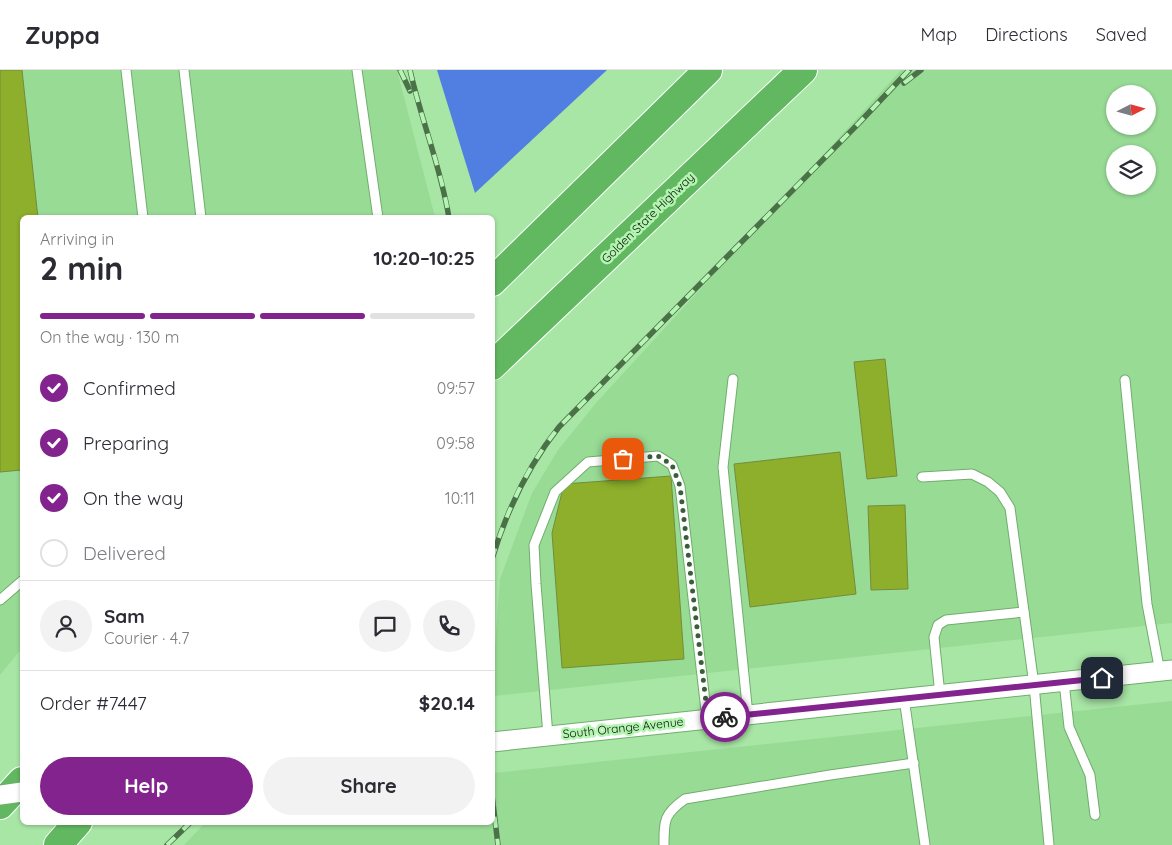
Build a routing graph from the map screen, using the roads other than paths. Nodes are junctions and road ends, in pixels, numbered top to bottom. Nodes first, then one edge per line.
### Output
1 (126, 70) edge
2 (184, 70) edge
3 (357, 70) edge
4 (708, 70) edge
5 (802, 70) edge
6 (143, 215) edge
7 (201, 215) edge
8 (378, 215) edge
9 (495, 279) edge
10 (495, 363) edge
11 (733, 379) dead end
12 (1125, 380) dead end
13 (922, 477) dead end
14 (20, 583) edge
15 (0, 600) edge
16 (1024, 612) junction
17 (1166, 671) edge
18 (1064, 682) junction
19 (1034, 685) junction
20 (940, 695) junction
21 (904, 698) junction
22 (748, 715) junction
23 (708, 719) junction
24 (548, 736) junction
25 (495, 742) edge
26 (914, 763) junction
27 (20, 783) edge
28 (20, 792) edge
29 (0, 794) edge
30 (0, 805) edge
31 (1096, 816) dead end
32 (75, 825) edge
33 (58, 845) edge
34 (664, 845) edge
35 (925, 845) edge
36 (1049, 845) edge

1 - 6 lane
2 - 7 lane
3 - 8 lane
4 - 9 highway
5 - 10 highway, Golden State Highway
11 - 22 lane
12 - 17 lane
13 - 16 lane
14 - 15 lane
16 - 19 lane
16 - 20 lane
17 - 18 street, South Orange Avenue
18 - 19 street, South Orange Avenue
18 - 31 lane
19 - 20 street, South Orange Avenue
19 - 36 lane
20 - 21 street, South Orange Avenue
21 - 22 street, South Orange Avenue
21 - 26 lane
22 - 23 street, South Orange Avenue
23 - 24 street, South Orange Avenue
23 - 24 lane
24 - 25 street, South Orange Avenue
26 - 34 lane
26 - 35 lane
27 - 30 highway
28 - 29 street, bridge
32 - 33 highway

